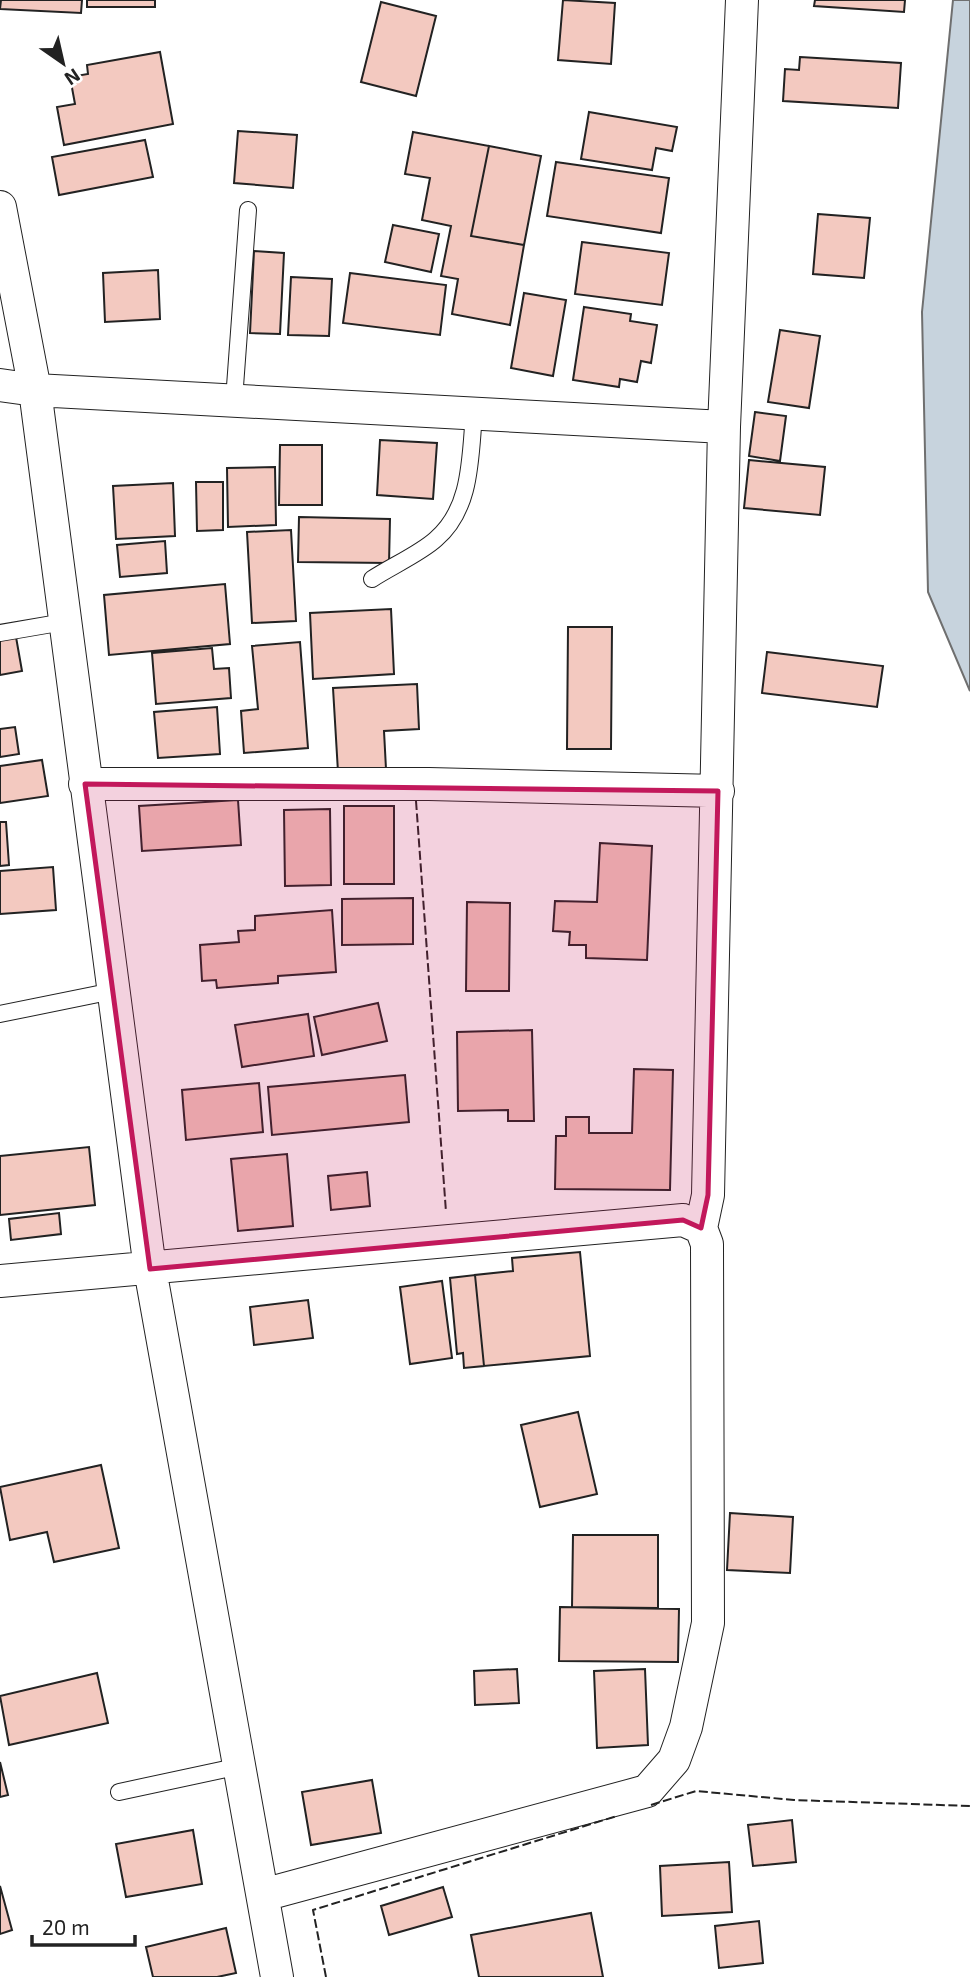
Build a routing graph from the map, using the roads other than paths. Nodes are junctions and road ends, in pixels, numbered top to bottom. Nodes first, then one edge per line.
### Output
1 (742, 0) edge
2 (0, 207) edge
3 (248, 210) dead end
4 (0, 385) edge
5 (35, 390) junction
6 (234, 400) junction
7 (474, 414) junction
8 (724, 427) junction
9 (372, 579) dead end
10 (64, 622) junction
11 (0, 633) edge
12 (85, 784) junction
13 (718, 791) junction
14 (113, 992) junction
15 (0, 1013) edge
16 (701, 1228) junction
17 (150, 1269) junction
18 (0, 1281) edge
19 (240, 1766) junction
20 (119, 1792) dead end
21 (263, 1895) junction
22 (277, 1977) edge

1 - 8 street
2 - 5 street
3 - 6 lane
4 - 5 street
5 - 6 street
5 - 10 street
6 - 7 street
7 - 8 street
7 - 9 lane
8 - 13 street
10 - 11 lane
10 - 12 street
12 - 13 street
12 - 14 street
13 - 16 street
14 - 15 lane
14 - 17 street
16 - 17 street
16 - 21 street
17 - 18 street
17 - 19 street
19 - 20 lane
19 - 21 street
21 - 22 street

